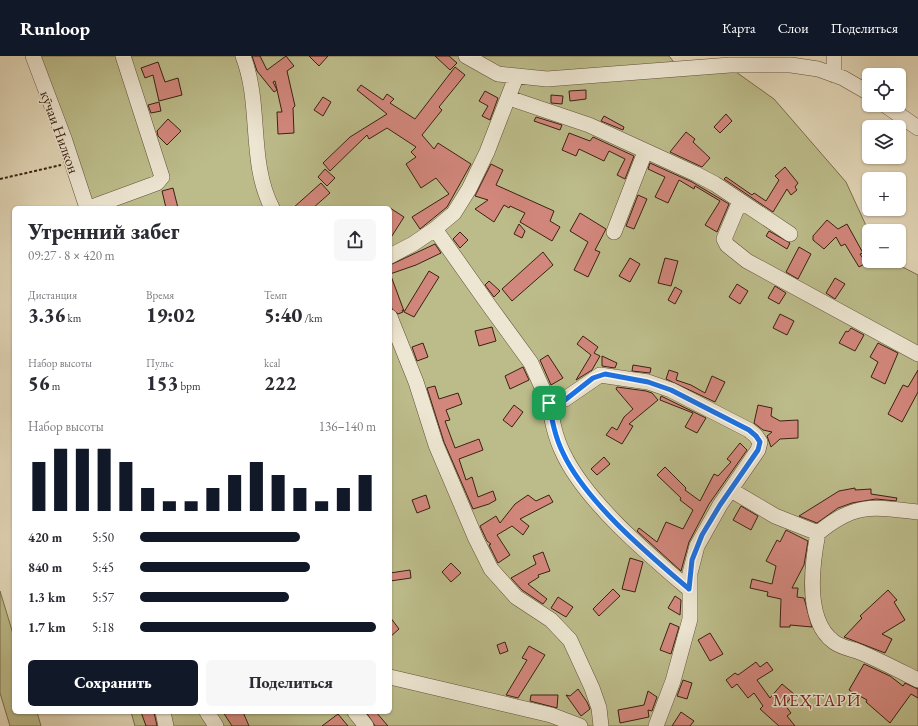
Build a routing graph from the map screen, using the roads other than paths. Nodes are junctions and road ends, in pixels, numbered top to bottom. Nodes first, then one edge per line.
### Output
1 (33, 56) edge
2 (123, 56) edge
3 (243, 56) edge
4 (466, 56) edge
5 (834, 56) edge
6 (834, 75) junction
7 (516, 77) junction
8 (862, 89) edge
9 (509, 98) junction
10 (895, 112) edge
11 (918, 128) edge
12 (645, 152) junction
13 (740, 201) junction
14 (87, 206) edge
15 (94, 206) edge
16 (271, 206) edge
17 (436, 229) junction
18 (614, 232) dead end
19 (790, 234) dead end
20 (392, 255) edge
21 (392, 322) edge
22 (918, 354) edge
23 (549, 403) junction
24 (731, 490) junction
25 (918, 512) edge
26 (818, 534) junction
27 (689, 589) junction
28 (392, 677) edge
29 (918, 680) edge
30 (163, 714) edge
31 (209, 714) edge
32 (357, 714) edge
33 (166, 726) edge
34 (216, 726) edge
35 (366, 726) edge
36 (580, 726) edge
37 (601, 726) edge
38 (656, 726) edge

1 - 14 street, кӯчаи Нилкон
2 - 15 street
3 - 16 street
4 - 7 street
5 - 6 street
6 - 7 street
6 - 8 street
7 - 9 street
9 - 12 street
9 - 17 street
10 - 11 street
12 - 13 street
12 - 18 street
13 - 19 street
13 - 22 street
17 - 20 street
17 - 23 street
21 - 37 street
23 - 24 street
23 - 27 street
24 - 26 street
24 - 27 street
25 - 26 street
26 - 29 street
27 - 38 street
28 - 36 street
30 - 33 street
31 - 34 street
32 - 35 street

